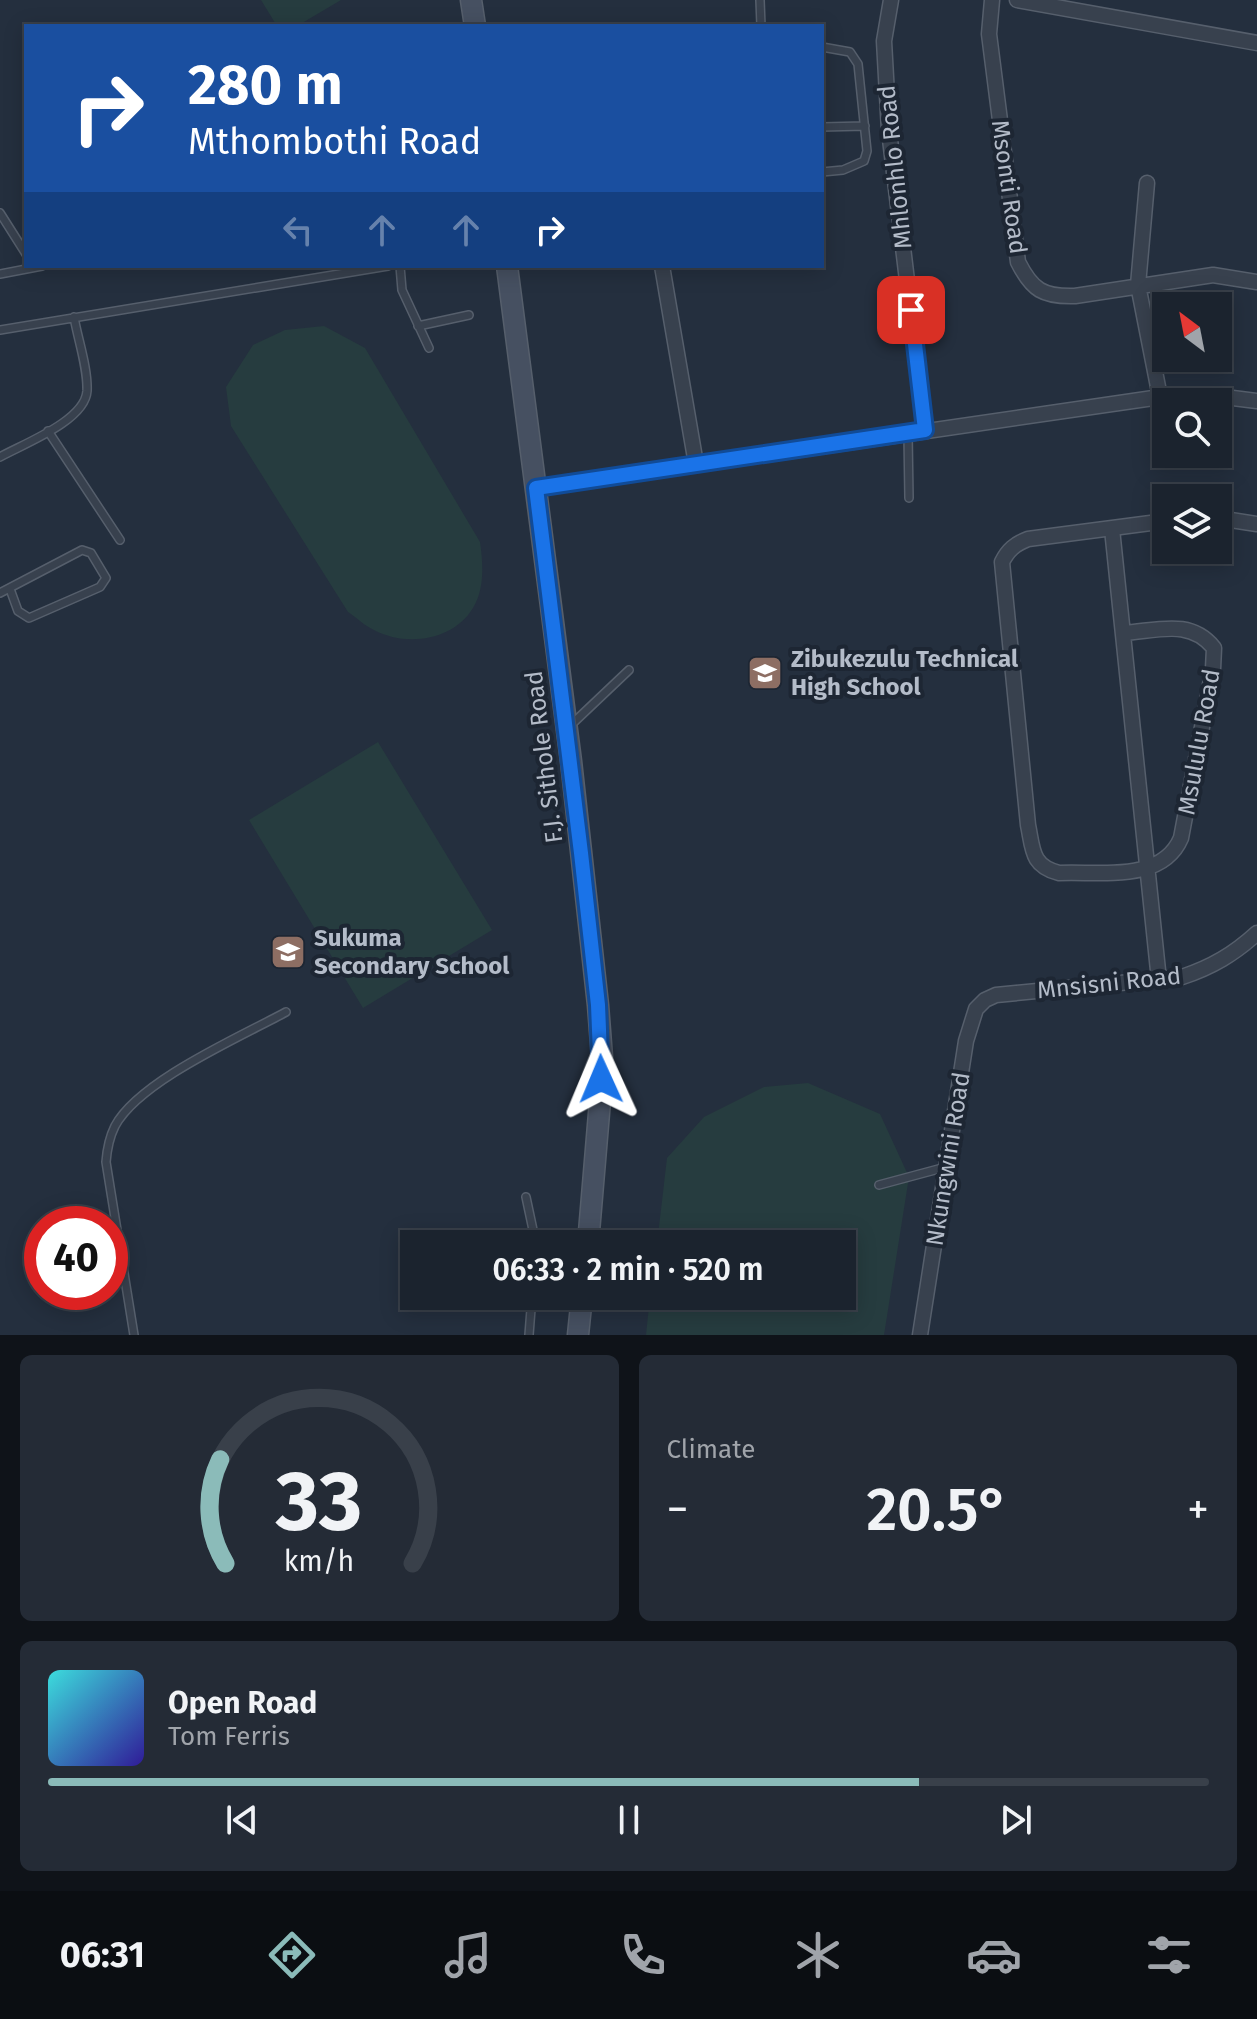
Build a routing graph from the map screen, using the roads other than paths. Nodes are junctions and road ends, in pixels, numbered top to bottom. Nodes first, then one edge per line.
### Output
1 (471, 0) edge
2 (760, 0) edge
3 (891, 0) edge
4 (992, 0) edge
5 (1017, 0) edge
6 (475, 24) edge
7 (761, 24) edge
8 (1257, 43) edge
9 (824, 47) edge
10 (865, 126) junction
11 (824, 127) edge
12 (824, 172) edge
13 (1147, 183) dead end
14 (0, 213) edge
15 (24, 251) edge
16 (28, 268) edge
17 (376, 268) edge
18 (400, 268) edge
19 (507, 268) edge
20 (662, 268) edge
21 (0, 274) edge
22 (1257, 282) edge
23 (1138, 285) junction
24 (469, 315) dead end
25 (74, 317) junction
26 (418, 326) junction
27 (12, 328) junction
28 (0, 330) edge
29 (0, 338) edge
30 (429, 348) dead end
31 (1158, 388) edge
32 (1152, 398) edge
33 (1232, 398) edge
34 (1257, 401) edge
35 (925, 430) junction
36 (48, 431) junction
37 (908, 432) junction
38 (0, 457) edge
39 (696, 464) junction
40 (536, 488) junction
41 (909, 498) dead end
42 (1232, 520) edge
43 (1152, 523) edge
44 (1257, 524) edge
45 (1112, 529) junction
46 (120, 540) dead end
47 (10, 589) junction
48 (0, 593) edge
49 (1123, 633) junction
50 (629, 670) dead end
51 (567, 728) junction
52 (1147, 870) junction
53 (1257, 933) edge
54 (1159, 980) junction
55 (996, 995) joint
56 (286, 1012) dead end
57 (948, 1167) junction
58 (879, 1185) dead end
59 (526, 1197) dead end
60 (533, 1230) edge
61 (590, 1230) edge
62 (531, 1310) edge
63 (581, 1310) edge
64 (134, 1335) edge
65 (529, 1335) edge
66 (578, 1335) edge
67 (920, 1335) edge

1 - 6 street
2 - 7 lane
3 - 35 street, Mhlonhlo Road
4 - 23 street, Msonti Road
5 - 8 street
9 - 10 lane
10 - 11 lane
10 - 12 lane
13 - 23 street
14 - 15 lane
16 - 21 lane
17 - 25 lane
18 - 26 lane
19 - 40 street, F.J. Sithole Road
20 - 39 street
22 - 23 street, Msonti Road
23 - 31 street
24 - 26 lane
25 - 27 lane
25 - 36 lane
26 - 30 lane
27 - 28 lane
27 - 29 lane
32 - 35 street
33 - 34 street
35 - 37 street
36 - 38 lane
36 - 46 lane
37 - 39 street
37 - 41 lane
39 - 40 street
40 - 51 street, F.J. Sithole Road
42 - 44 street
43 - 45 street
45 - 49 street, Msululu Road
45 - 52 street
47 - 47 lane
47 - 48 lane
49 - 52 street, Msululu Road
49 - 52 street, Msululu Road
50 - 51 lane
51 - 61 street, F.J. Sithole Road
52 - 54 street, Msululu Road
53 - 54 street, Mnsisni Road
54 - 55 street, Mnsisni Road
55 - 57 street, Nkungwini Road
56 - 64 lane
57 - 58 lane
57 - 67 street, Nkungwini Road
59 - 60 lane
62 - 65 lane
63 - 66 street

